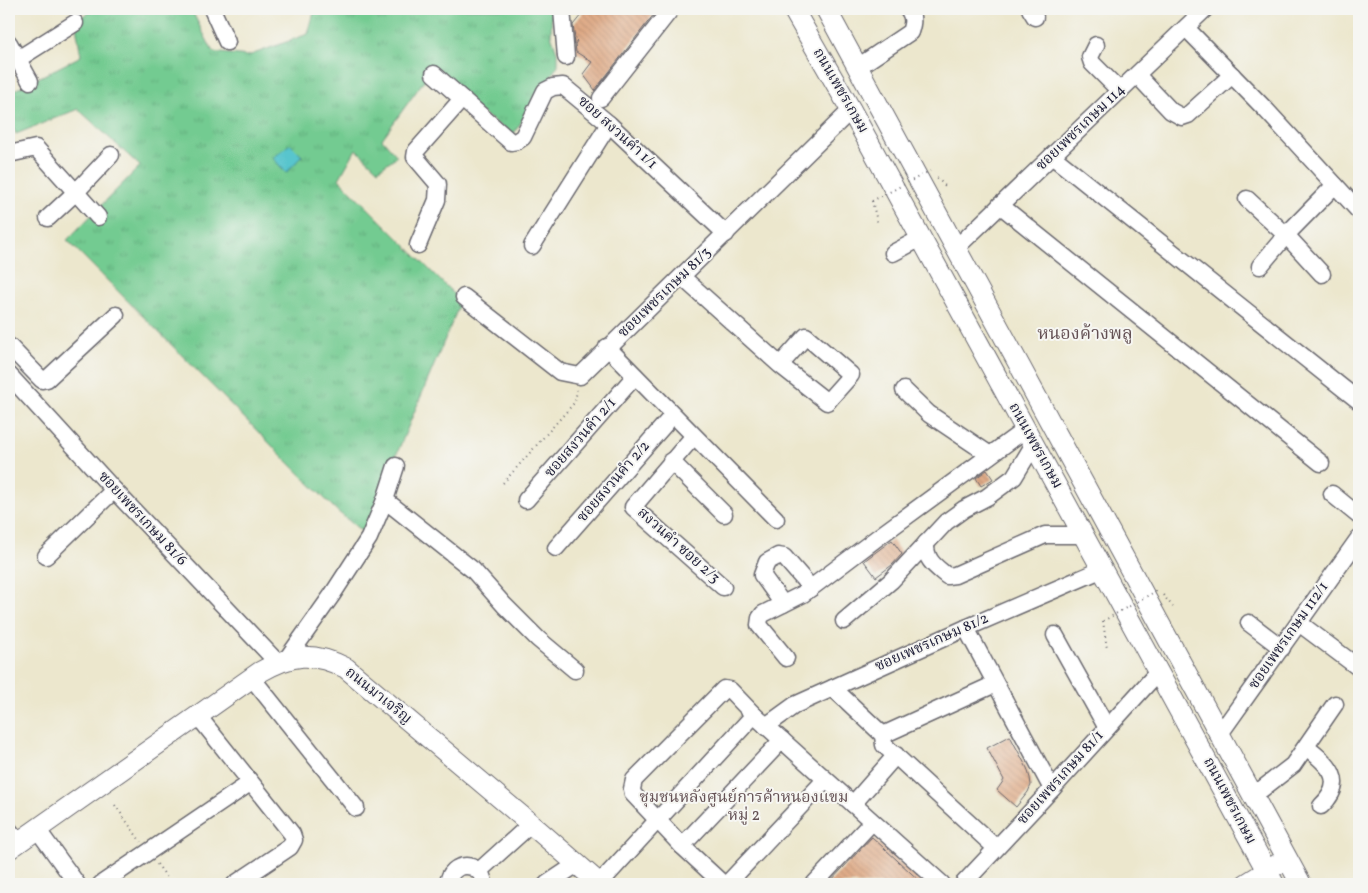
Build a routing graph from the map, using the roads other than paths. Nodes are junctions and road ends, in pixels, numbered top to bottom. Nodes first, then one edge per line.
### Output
1 (212, 9) edge
2 (562, 9) edge
3 (670, 9) edge
4 (792, 9) edge
5 (826, 9) edge
6 (908, 9) edge
7 (1205, 9) edge
8 (75, 23) dead end
9 (1186, 28) junction
10 (227, 42) dead end
11 (1096, 45) dead end
12 (12, 51) edge
13 (566, 57) dead end
14 (858, 67) junction
15 (434, 74) dead end
16 (1137, 75) junction
17 (1232, 75) junction
18 (30, 82) dead end
19 (1120, 92) junction
20 (601, 98) dead end
21 (462, 99) junction
22 (851, 110) junction
23 (609, 124) junction
24 (9, 154) edge
25 (111, 155) dead end
26 (1052, 156) junction
27 (1335, 185) junction
28 (76, 192) junction
29 (1247, 199) dead end
30 (1000, 205) junction
31 (1359, 211) edge
32 (98, 217) dead end
33 (48, 218) dead end
34 (726, 234) junction
35 (1286, 235) junction
36 (921, 238) junction
37 (418, 245) dead end
38 (532, 246) dead end
39 (956, 248) junction
40 (893, 253) dead end
41 (1260, 266) dead end
42 (1322, 274) dead end
43 (682, 277) junction
44 (464, 297) dead end
45 (116, 315) dead end
46 (9, 346) edge
47 (607, 347) junction
48 (780, 365) dead end
49 (9, 375) edge
50 (636, 376) junction
51 (904, 390) dead end
52 (1359, 401) edge
53 (673, 415) junction
54 (694, 437) junction
55 (1030, 437) junction
56 (990, 455) junction
57 (671, 462) junction
58 (1321, 463) dead end
59 (396, 466) dead end
60 (114, 490) junction
61 (1332, 494) dead end
62 (385, 500) junction
63 (526, 500) dead end
64 (724, 514) dead end
65 (1359, 516) edge
66 (776, 519) dead end
67 (1084, 535) junction
68 (1359, 538) edge
69 (926, 543) junction
70 (556, 548) dead end
71 (46, 556) dead end
72 (1103, 569) junction
73 (723, 587) dead end
74 (811, 588) junction
75 (783, 604) junction
76 (844, 620) dead end
77 (1249, 623) dead end
78 (1299, 623) junction
79 (966, 628) junction
80 (1055, 636) dead end
81 (1282, 648) junction
82 (786, 658) dead end
83 (282, 661) junction
84 (1359, 668) edge
85 (575, 670) dead end
86 (1159, 670) junction
87 (252, 678) junction
88 (995, 684) junction
89 (833, 688) junction
90 (1335, 704) dead end
91 (198, 716) junction
92 (760, 720) junction
93 (1107, 728) junction
94 (883, 735) junction
95 (1220, 735) junction
96 (782, 740) junction
97 (1306, 747) junction
98 (896, 755) junction
99 (825, 780) junction
100 (250, 783) junction
101 (1052, 789) junction
102 (1253, 796) junction
103 (852, 804) junction
104 (1321, 806) dead end
105 (356, 808) dead end
106 (658, 821) junction
107 (872, 822) junction
108 (531, 824) junction
109 (37, 830) junction
110 (12, 841) edge
111 (682, 846) junction
112 (996, 848) junction
113 (1286, 859) junction
114 (577, 864) junction
115 (1270, 877) edge
116 (482, 878) edge
117 (77, 884) edge
118 (101, 884) edge
119 (235, 884) edge
120 (448, 884) edge
121 (547, 884) edge
122 (600, 884) edge
123 (723, 884) edge
124 (727, 884) edge
125 (814, 884) edge
126 (942, 884) edge
127 (963, 884) edge
128 (1246, 884) edge
129 (1301, 884) edge

1 - 10 street
2 - 13 street
3 - 20 street
4 - 22 main road, ถนนเพชรเกษม
5 - 14 main road, ถนนเพชรเกษม
6 - 14 street
7 - 9 street, ซอยเพชรเกษม 114
8 - 12 street
9 - 16 street, ซอยเพชรเกษม 114
9 - 17 street
11 - 19 street
12 - 18 street
14 - 39 main road, ถนนเพชรเกษม
15 - 21 street
16 - 17 street
16 - 19 street, ซอยเพชรเกษม 114
17 - 27 street
19 - 26 street, ซอยเพชรเกษม 114
21 - 23 street, ซอย สงวนคำ 1/1
21 - 37 street
22 - 34 street, ซอยเพชรเกษม 81/3
22 - 36 main road, ถนนเพชรเกษม
23 - 34 street, ซอย สงวนคำ 1/1
23 - 38 street
24 - 28 street
25 - 28 street
26 - 30 street, ซอยเพชรเกษม 114
26 - 52 street
27 - 31 street
27 - 35 street
28 - 32 street
28 - 33 street
29 - 35 street
30 - 39 street, ซอยเพชรเกษม 114
30 - 58 street
34 - 43 street, ซอยเพชรเกษม 81/3
35 - 41 street
35 - 42 street
36 - 40 street
36 - 55 main road, ถนนเพชรเกษม
39 - 95 main road, ถนนเพชรเกษม
43 - 47 street, ซอยเพชรเกษม 81/3
43 - 48 street
44 - 47 street, ซอยเพชรเกษม 81/3
45 - 46 street
47 - 50 street
49 - 60 street, ซอยเพชรเกษม 81/6
50 - 53 street
50 - 63 street, ซอยสงวนคำ 2/1
51 - 56 street
53 - 54 street
53 - 70 street, ซอยสงวนคำ 2/2
54 - 57 street, สงวนคำ ซอย 2/3
54 - 66 street
55 - 56 street
55 - 67 main road, ถนนเพชรเกษม
55 - 69 street
56 - 74 street
57 - 64 street
57 - 73 street, สงวนคำ ซอย 2/3
59 - 62 street
60 - 71 street
60 - 83 street, ซอยเพชรเกษม 81/6
61 - 65 street
62 - 83 street
62 - 85 street
67 - 69 street
67 - 72 main road, ถนนเพชรเกษม
68 - 78 street, ซอยเพชรเกษม 112/1
69 - 76 street
72 - 79 street, ซอยเพชรเกษม 81/2
72 - 86 main road, ถนนเพชรเกษม
74 - 75 street
74 - 75 street
75 - 82 street
77 - 81 street
78 - 81 street, ซอยเพชรเกษม 112/1
78 - 84 street
79 - 88 street
79 - 89 street, ซอยเพชรเกษม 81/2
80 - 93 street
81 - 95 street, ซอยเพชรเกษม 112/1
83 - 87 main road, ถนนมาเจริญ
83 - 108 main road, ถนนมาเจริญ
86 - 93 street, ซอยเพชรเกษม 81/1
86 - 115 main road, ถนนเพชรเกษม
87 - 91 main road, ถนนมาเจริญ
87 - 105 street
88 - 94 street
88 - 101 street
89 - 92 street, ซอยเพชรเกษม 81/2
89 - 94 street
90 - 97 street
91 - 100 street
91 - 109 main road, ถนนมาเจริญ
92 - 96 street
92 - 106 street, ซอยเพชรเกษม 81/2
92 - 106 street
93 - 101 street, ซอยเพชรเกษม 81/1
94 - 98 street
95 - 102 main road, ถนนเพชรเกษม
96 - 99 street
96 - 111 street
97 - 102 street
97 - 104 street
98 - 103 street
98 - 112 street
99 - 103 street
99 - 124 street
100 - 118 street
100 - 119 street
101 - 112 street, ซอยเพชรเกษม 81/1
102 - 113 main road, ถนนเพชรเกษม
103 - 107 street
106 - 111 street
106 - 122 street, ซอยเพชรเกษม 81/2
107 - 125 street
107 - 126 street
108 - 114 main road, ถนนมาเจริญ
108 - 116 street
109 - 110 main road, ถนนมาเจริญ
109 - 117 street
111 - 123 street
112 - 127 street, ซอยเพชรเกษม 81/1
113 - 115 main road
113 - 129 main road, ถนนเพชรเกษม
114 - 121 street
114 - 122 main road, ถนนมาเจริญ
115 - 128 main road
116 - 120 street

